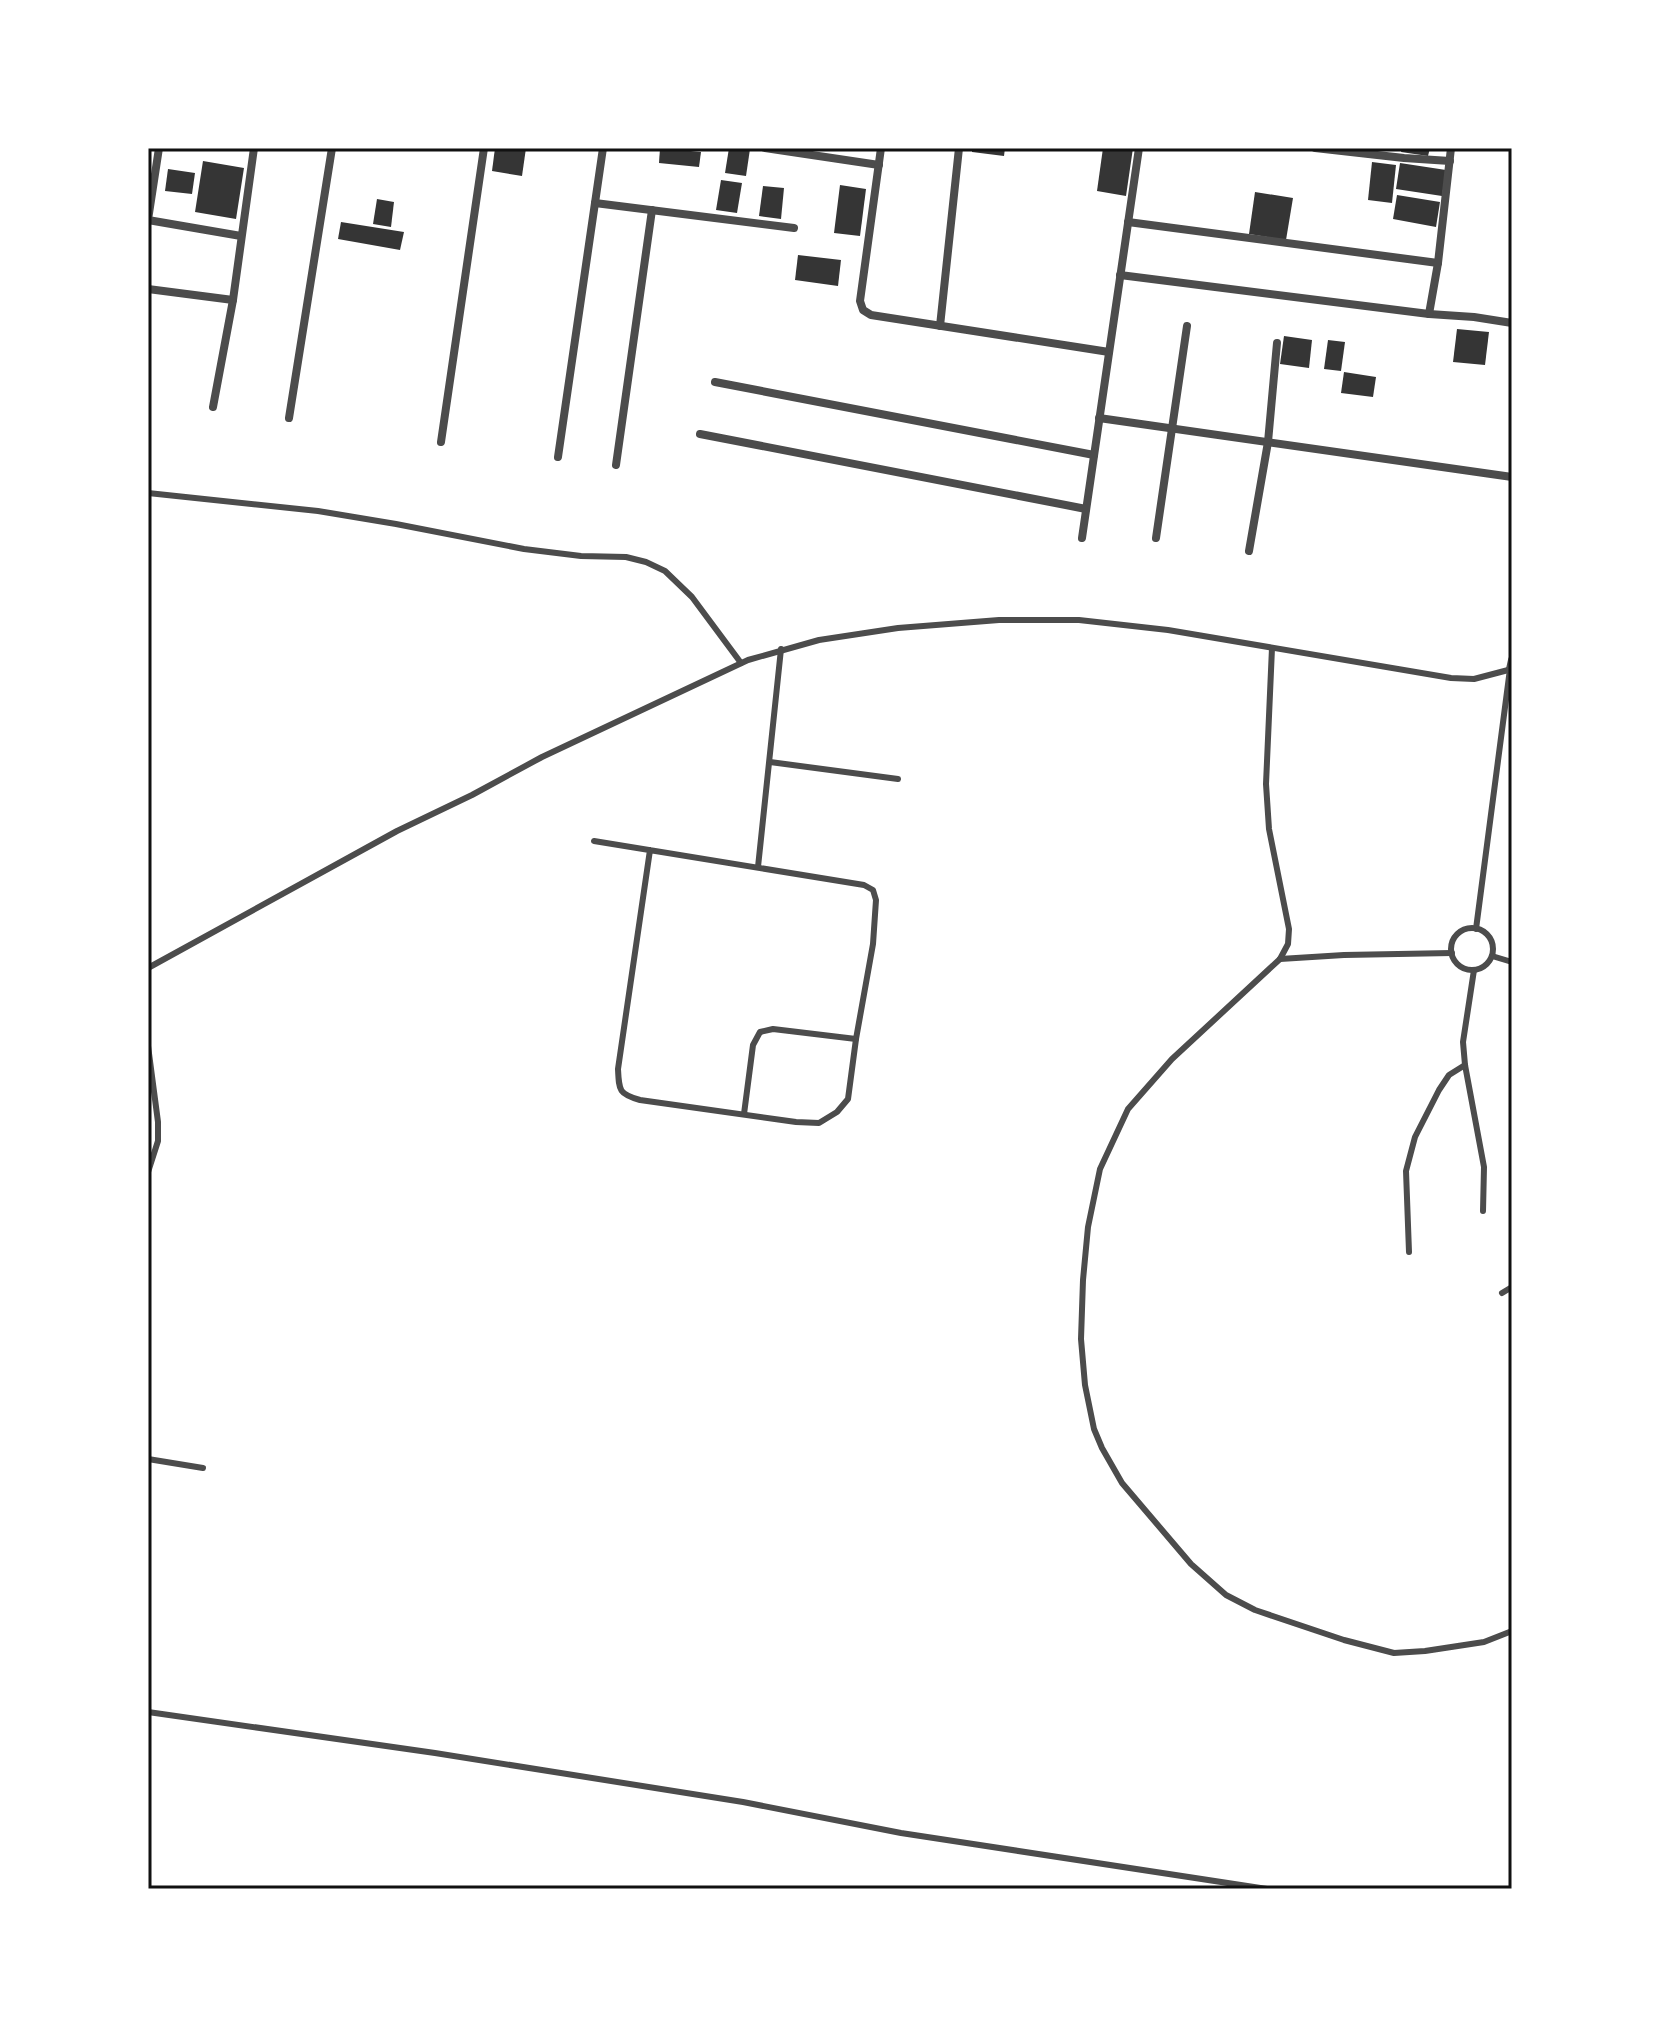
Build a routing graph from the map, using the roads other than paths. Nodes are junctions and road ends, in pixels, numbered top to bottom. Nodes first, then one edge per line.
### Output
1 (159, 148) edge
2 (254, 148) edge
3 (332, 148) edge
4 (484, 148) edge
5 (603, 148) edge
6 (765, 148) edge
7 (881, 148) edge
8 (959, 148) edge
9 (1139, 148) edge
10 (1315, 148) edge
11 (1451, 148) edge
12 (1450, 161) junction
13 (879, 165) junction
14 (595, 203) junction
15 (652, 210) junction
16 (148, 220) edge
17 (1128, 222) junction
18 (794, 228) dead end
19 (241, 236) junction
20 (1438, 263) junction
21 (1120, 275) junction
22 (148, 289) edge
23 (233, 300) junction
24 (1429, 314) junction
25 (1512, 323) edge
26 (940, 326) junction
27 (1187, 326) dead end
28 (1277, 343) dead end
29 (1109, 352) junction
30 (715, 382) dead end
31 (213, 407) dead end
32 (289, 418) dead end
33 (1099, 418) junction
34 (1173, 429) junction
35 (700, 434) dead end
36 (441, 442) dead end
37 (1268, 442) junction
38 (1094, 455) junction
39 (558, 457) dead end
40 (616, 465) dead end
41 (1512, 477) edge
42 (148, 493) edge
43 (1086, 509) junction
44 (1082, 538) dead end
45 (1156, 538) dead end
46 (1249, 551) dead end
47 (1272, 648) junction
48 (781, 649) junction
49 (741, 663) junction
50 (1511, 666) edge
51 (770, 762) junction
52 (898, 779) dead end
53 (594, 841) dead end
54 (650, 850) junction
55 (758, 867) junction
56 (1476, 929) junction
57 (1452, 953) junction
58 (1492, 956) junction
59 (1280, 959) junction
60 (1512, 962) edge
61 (148, 968) edge
62 (1474, 970) junction
63 (856, 1039) junction
64 (148, 1046) edge
65 (1465, 1065) junction
66 (744, 1114) junction
67 (148, 1172) edge
68 (1483, 1211) dead end
69 (1409, 1252) dead end
70 (1512, 1287) edge
71 (1502, 1293) dead end
72 (148, 1459) edge
73 (203, 1468) dead end
74 (1512, 1631) edge
75 (148, 1712) edge
76 (1267, 1889) edge

1 - 16 street
2 - 19 street
3 - 32 street
4 - 36 street
5 - 14 street
6 - 13 street
7 - 13 street
8 - 26 street
9 - 17 street
10 - 12 street
11 - 12 street
12 - 20 street
13 - 26 street
14 - 15 street
14 - 39 street
15 - 18 street
15 - 40 street
16 - 19 street
17 - 20 street
17 - 21 street
19 - 23 street
20 - 24 street
21 - 24 street
21 - 29 street
22 - 23 street
23 - 31 street
24 - 25 street
26 - 29 street
27 - 34 street
28 - 37 street
29 - 33 street
30 - 38 street
33 - 34 street
33 - 38 street
34 - 37 street
34 - 45 street
35 - 43 street
37 - 41 street
37 - 46 street
38 - 43 street
42 - 49 lane
43 - 44 street
47 - 48 lane
47 - 50 lane
47 - 59 lane
48 - 49 lane
48 - 51 lane
49 - 61 lane
50 - 56 lane
51 - 52 lane
51 - 55 lane
53 - 54 lane
54 - 55 lane
54 - 66 lane
55 - 63 lane
56 - 57 lane
56 - 58 lane
57 - 59 lane
57 - 62 lane
58 - 60 lane
58 - 62 lane
59 - 74 lane
62 - 65 lane
63 - 66 lane
63 - 66 lane
64 - 67 lane
65 - 68 lane
65 - 69 lane
70 - 71 lane
72 - 73 lane
75 - 76 lane

